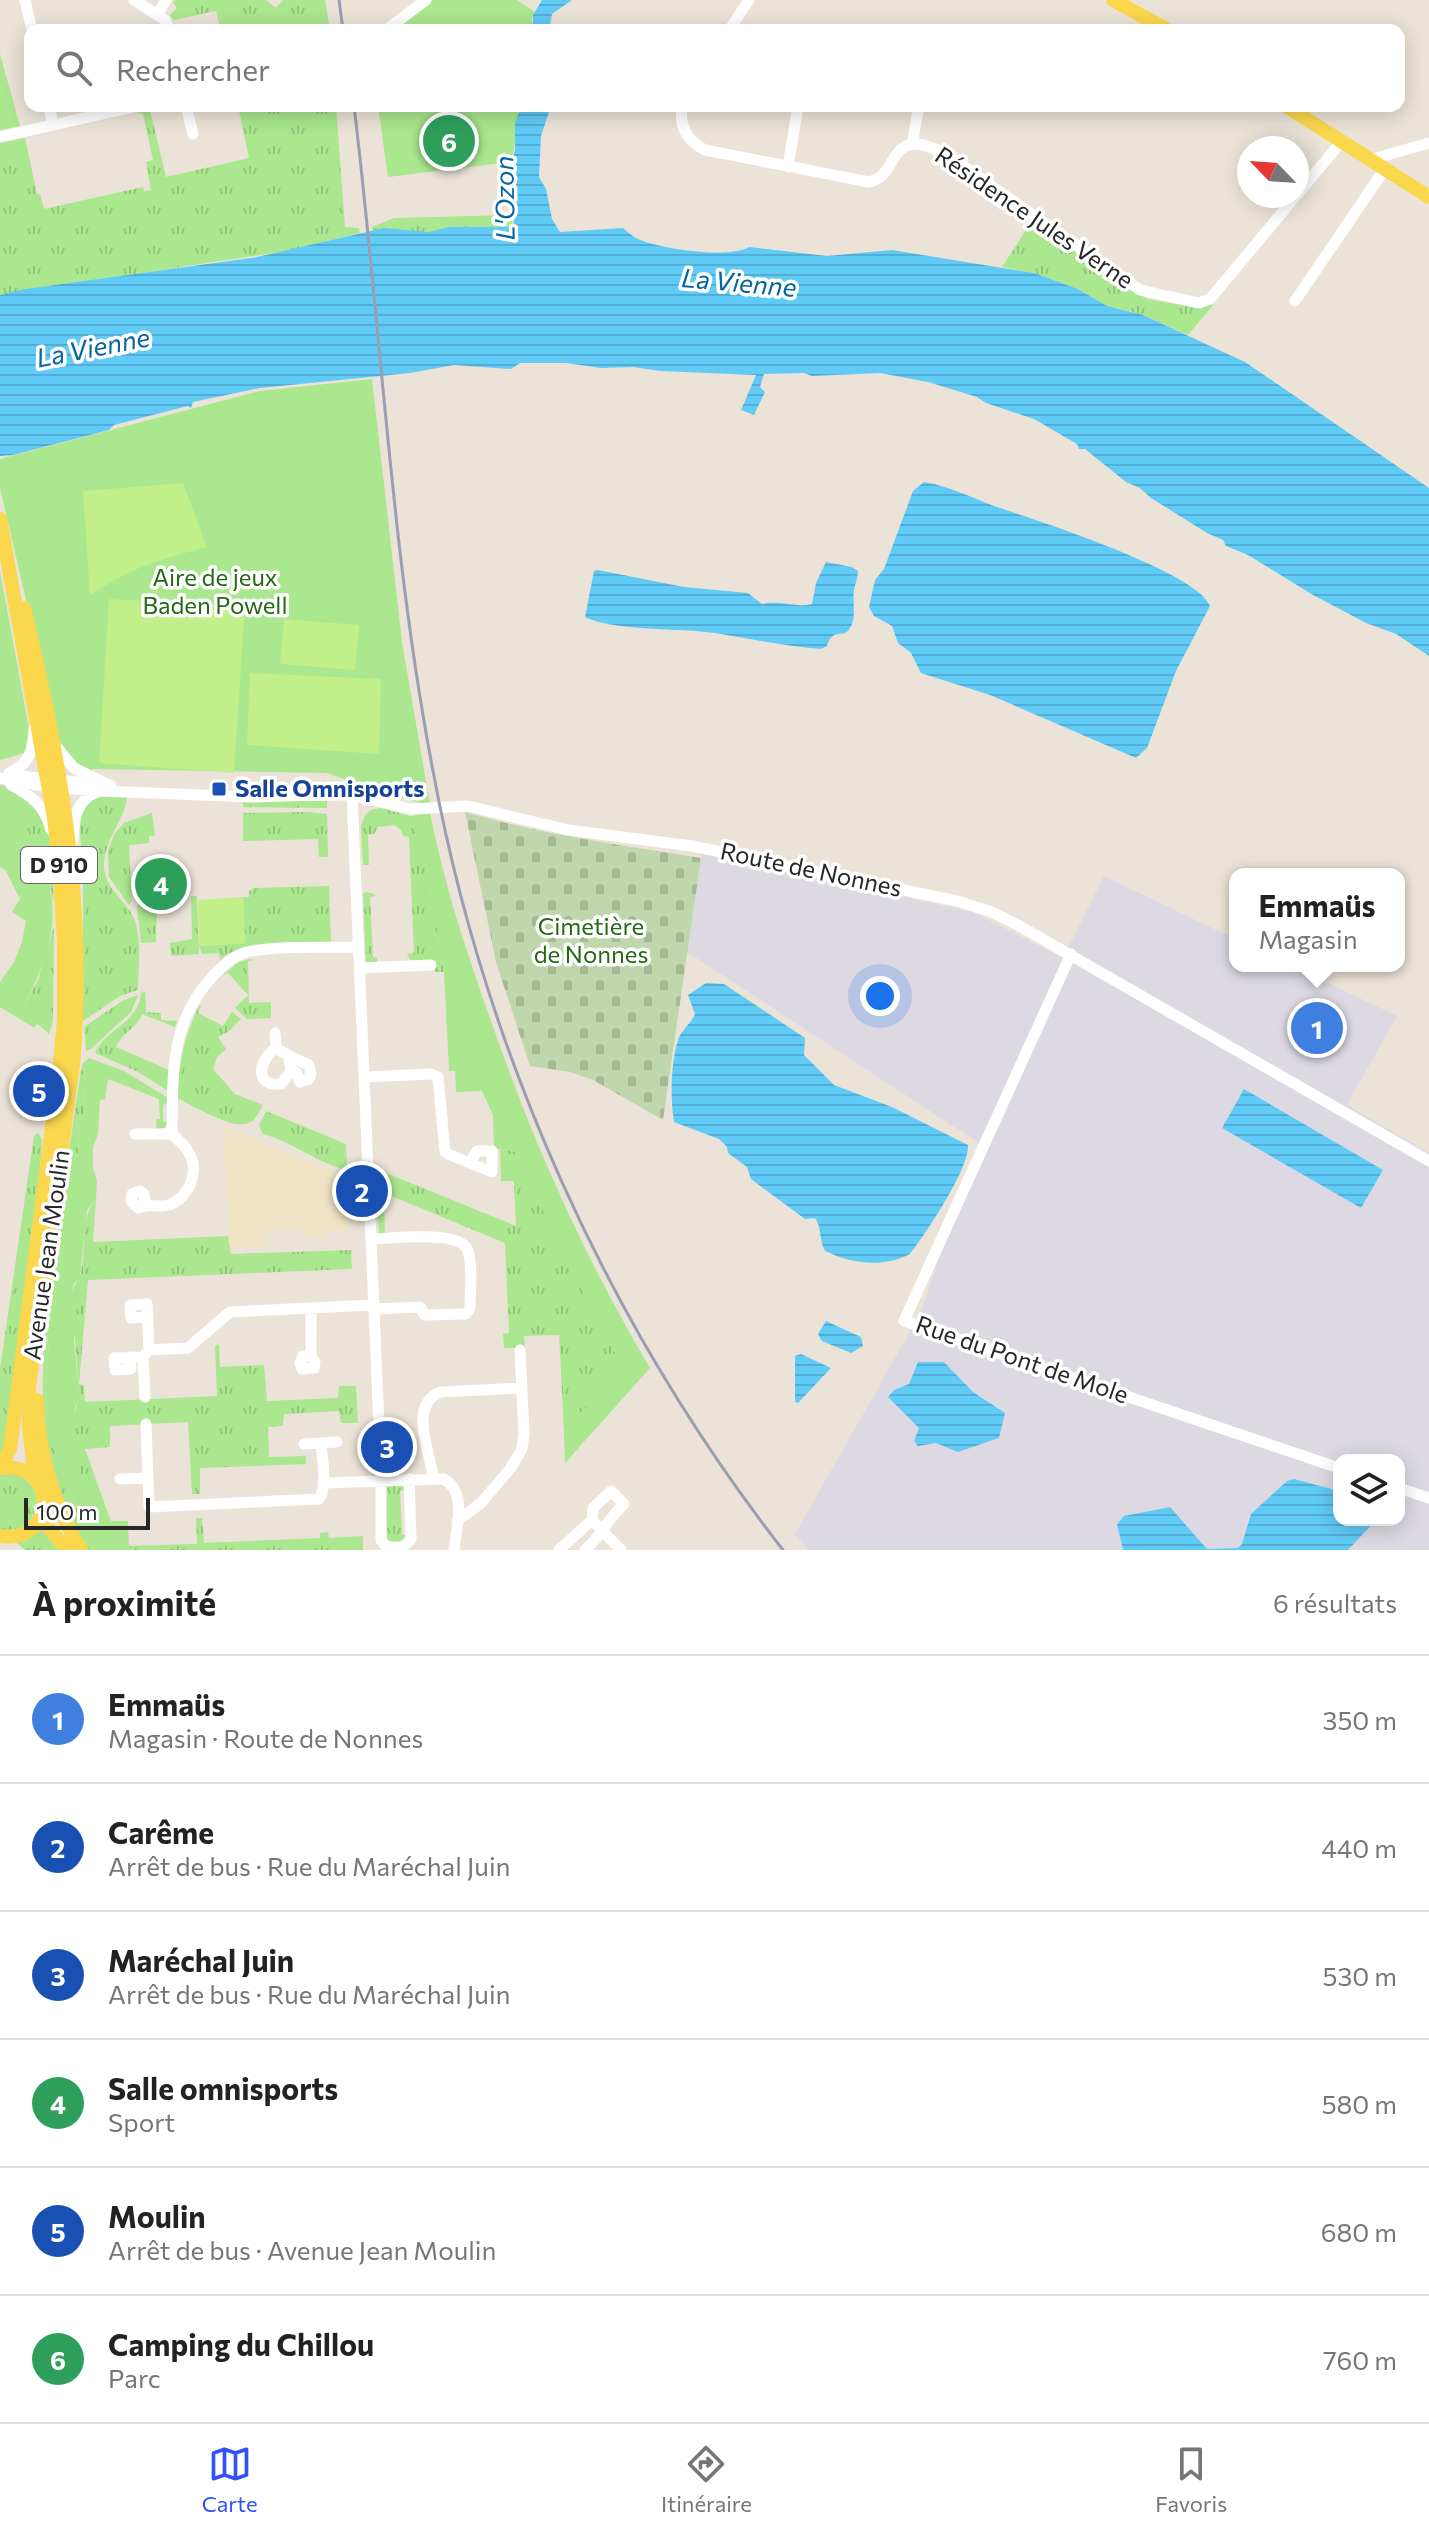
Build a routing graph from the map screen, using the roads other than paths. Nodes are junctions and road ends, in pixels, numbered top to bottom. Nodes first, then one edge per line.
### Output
1 (25, 0) edge
2 (134, 0) edge
3 (166, 0) edge
4 (426, 0) edge
5 (749, 0) edge
6 (1113, 0) edge
7 (157, 15) junction
8 (31, 24) edge
9 (168, 24) edge
10 (394, 24) edge
11 (733, 24) edge
12 (1157, 24) edge
13 (50, 112) edge
14 (111, 112) edge
15 (188, 112) edge
16 (682, 112) edge
17 (797, 112) edge
18 (918, 112) edge
19 (1295, 112) edge
20 (53, 125) junction
21 (193, 134) dead end
22 (0, 137) edge
23 (1341, 142) junction
24 (1429, 143) edge
25 (912, 144) junction
26 (1378, 166) junction
27 (788, 167) junction
28 (1309, 180) edge
29 (1429, 197) edge
30 (1285, 208) edge
31 (1295, 301) dead end
32 (0, 519) edge
33 (8, 558) junction
34 (35, 713) junction
35 (54, 743) junction
36 (1, 777) edge
37 (54, 783) junction
38 (106, 788) junction
39 (352, 795) junction
40 (72, 851) junction
41 (60, 873) junction
42 (358, 947) junction
43 (1071, 954) junction
44 (431, 965) dead end
45 (359, 968) junction
46 (275, 1033) dead end
47 (276, 1048) junction
48 (364, 1077) junction
49 (135, 1134) dead end
50 (172, 1134) junction
51 (1429, 1161) edge
52 (470, 1163) dead end
53 (145, 1204) dead end
54 (371, 1239) junction
55 (42, 1304) junction
56 (373, 1307) junction
57 (311, 1309) junction
58 (148, 1317) dead end
59 (520, 1350) dead end
60 (146, 1354) junction
61 (311, 1356) dead end
62 (130, 1357) dead end
63 (522, 1388) junction
64 (145, 1397) dead end
65 (146, 1424) dead end
66 (337, 1442) dead end
67 (321, 1443) junction
68 (304, 1444) dead end
69 (1333, 1466) edge
70 (0, 1468) edge
71 (433, 1477) junction
72 (148, 1478) junction
73 (35, 1479) junction
74 (120, 1479) dead end
75 (409, 1479) junction
76 (381, 1481) junction
77 (323, 1483) junction
78 (1405, 1490) edge
79 (1429, 1498) edge
80 (42, 1515) junction
81 (592, 1520) junction
82 (457, 1521) junction
83 (603, 1533) junction
84 (2, 1536) edge
85 (21, 1550) edge
86 (67, 1550) edge
87 (81, 1550) edge
88 (454, 1550) edge
89 (559, 1550) edge
90 (585, 1550) edge
91 (621, 1550) edge

1 - 8 street
2 - 7 street
3 - 7 street
4 - 10 street
5 - 11 street
6 - 12 main road
7 - 9 street
13 - 20 street
14 - 20 street
15 - 21 street
16 - 27 street, Résidence Jules Verne
17 - 27 street
18 - 25 street, Résidence Jules Verne
19 - 23 main road
20 - 22 street
23 - 26 main road
23 - 28 street, Résidence Jules Verne
24 - 26 street
25 - 27 street, Résidence Jules Verne
25 - 30 street, Résidence Jules Verne
26 - 29 main road
26 - 31 street
32 - 33 main road, Avenue Jean Moulin / D 910
33 - 34 main road, Avenue Jean Moulin / D 910
33 - 35 main road, Avenue Jean Moulin / D 910
34 - 36 street
34 - 37 main road, Avenue Jean Moulin / D 910
35 - 37 main road, Avenue Jean Moulin / D 910
35 - 38 street, Route de Nonnes
36 - 37 street, Route de Nonnes
36 - 41 street
37 - 38 street, Route de Nonnes
37 - 40 main road, Avenue Jean Moulin / D 910
37 - 41 main road, Avenue Jean Moulin / D 910
38 - 39 street, Route de Nonnes
38 - 40 street
39 - 42 street
39 - 43 street, Route de Nonnes
40 - 55 main road, Avenue Jean Moulin / D 910
41 - 70 main road, Avenue Jean Moulin / D 910
42 - 45 street
42 - 50 street
43 - 51 street, Route de Nonnes
43 - 69 street, Rue du Pont de Mole
44 - 45 street
45 - 48 street
46 - 47 street
47 - 47 street
48 - 52 street
48 - 54 street
49 - 50 street
50 - 53 street
54 - 56 street
54 - 56 street
55 - 73 main road, Avenue Jean Moulin / D 910
55 - 87 main road, D 910
56 - 57 street
56 - 76 street
57 - 60 street
57 - 61 street
58 - 60 street
59 - 63 street
60 - 62 street
60 - 64 street
63 - 71 street
63 - 82 street
65 - 72 street
66 - 67 street
67 - 68 street
67 - 77 street
70 - 73 main road
71 - 75 street
71 - 82 street
72 - 74 street
72 - 77 street
73 - 80 main road, Avenue Jean Moulin
75 - 76 street
75 - 76 street
76 - 77 street
78 - 79 street
80 - 84 main road
80 - 86 main road
81 - 83 street
81 - 83 street
81 - 89 street
82 - 88 street
83 - 90 street
83 - 91 street
84 - 85 main road

